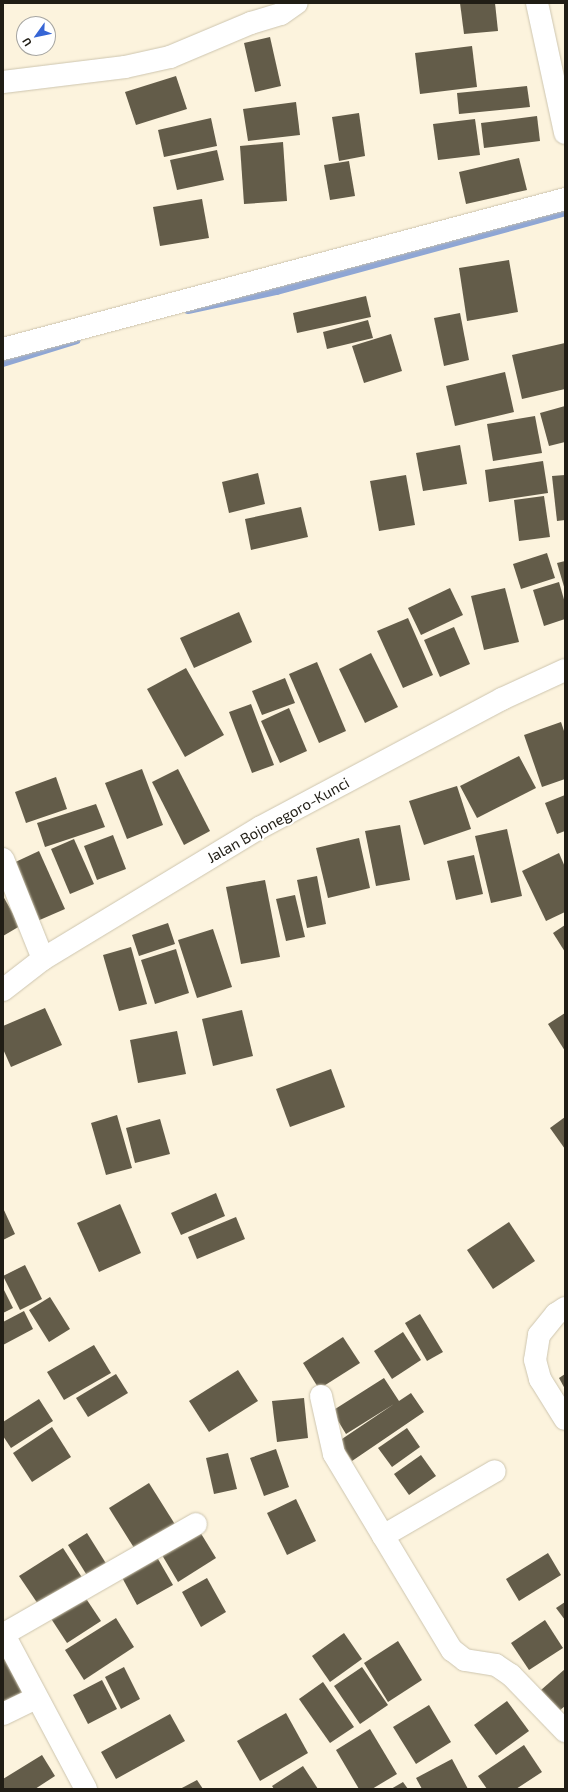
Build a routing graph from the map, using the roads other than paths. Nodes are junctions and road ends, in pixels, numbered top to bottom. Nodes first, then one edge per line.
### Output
1 (297, 3) edge
2 (537, 3) edge
3 (3, 82) edge
4 (565, 133) edge
5 (565, 199) edge
6 (3, 349) edge
7 (565, 670) edge
8 (3, 859) edge
9 (43, 959) junction
10 (3, 990) edge
11 (565, 1308) edge
12 (321, 1396) dead end
13 (565, 1419) edge
14 (496, 1471) dead end
15 (196, 1524) dead end
16 (383, 1536) junction
17 (3, 1633) edge
18 (36, 1698) junction
19 (3, 1714) edge
20 (565, 1731) edge
21 (86, 1789) edge

1 - 3 street
2 - 4 street
5 - 6 street
7 - 9 street, Jalan Bojonegoro-Kunci
8 - 9 street
9 - 10 street, Jalan Bojonegoro-Kunci
11 - 13 street
12 - 16 street
14 - 16 street
15 - 17 street
16 - 20 street
17 - 18 street
18 - 19 street
18 - 21 street

